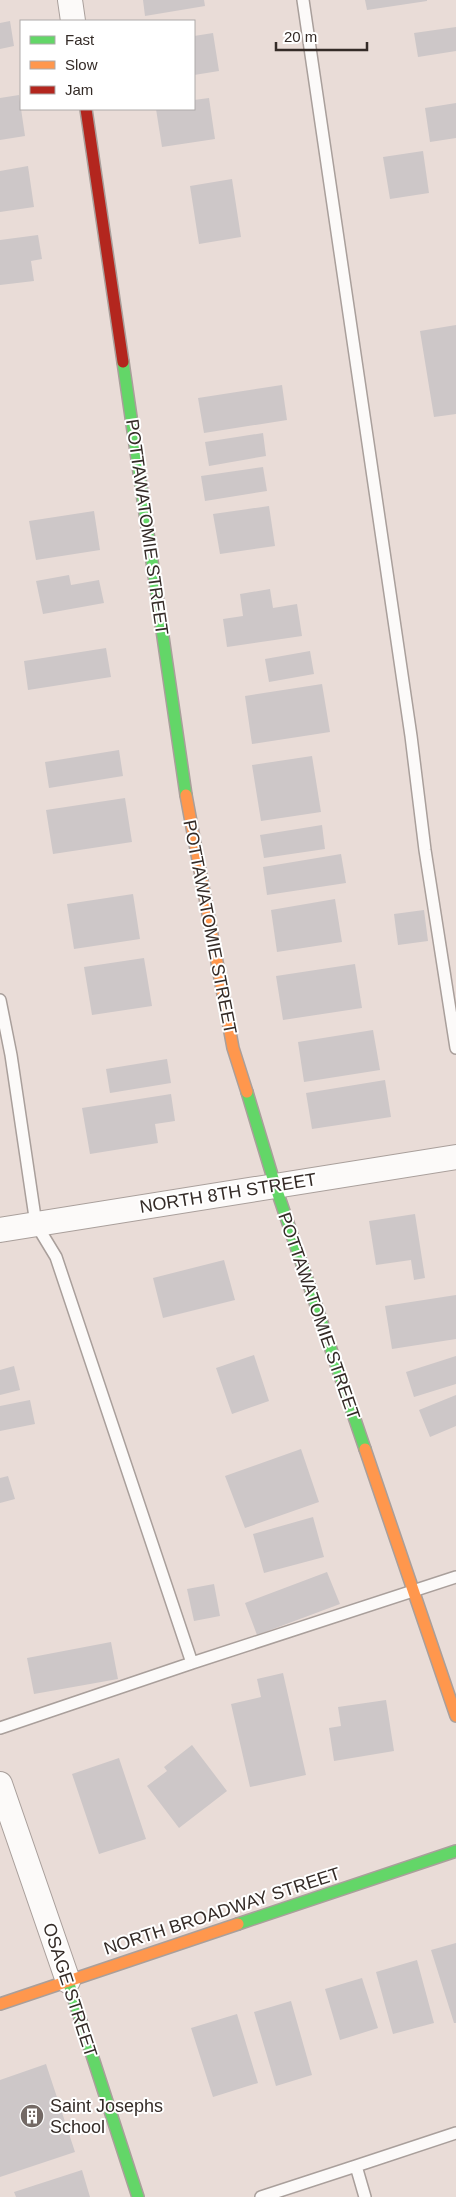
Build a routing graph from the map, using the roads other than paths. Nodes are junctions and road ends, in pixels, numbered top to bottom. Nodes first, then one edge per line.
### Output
1 (70, 0) edge
2 (303, 0) edge
3 (73, 20) edge
4 (86, 110) edge
5 (0, 1000) edge
6 (456, 1048) edge
7 (456, 1157) edge
8 (275, 1185) junction
9 (36, 1224) junction
10 (0, 1230) edge
11 (456, 1578) edge
12 (414, 1592) junction
13 (192, 1663) junction
14 (456, 1716) edge
15 (0, 1728) edge
16 (0, 1784) edge
17 (456, 1851) edge
18 (68, 1981) junction
19 (0, 2004) edge
20 (456, 2133) edge
21 (356, 2166) junction
22 (138, 2197) edge
23 (262, 2197) edge
24 (365, 2197) edge

1 - 3 street
2 - 6 lane
4 - 8 street, POTTAWATOMIE STREET
5 - 9 lane
7 - 8 street, NORTH 8TH STREET
8 - 9 street, NORTH 8TH STREET
8 - 12 street, POTTAWATOMIE STREET
9 - 10 street, NORTH 8TH STREET
9 - 13 lane
11 - 12 lane
12 - 13 lane
12 - 14 street, POTTAWATOMIE STREET
13 - 15 lane
16 - 18 street, OSAGE STREET
17 - 18 street, NORTH BROADWAY STREET
18 - 19 street, NORTH BROADWAY STREET
18 - 22 street, OSAGE STREET
20 - 21 lane
21 - 23 lane
21 - 24 lane

